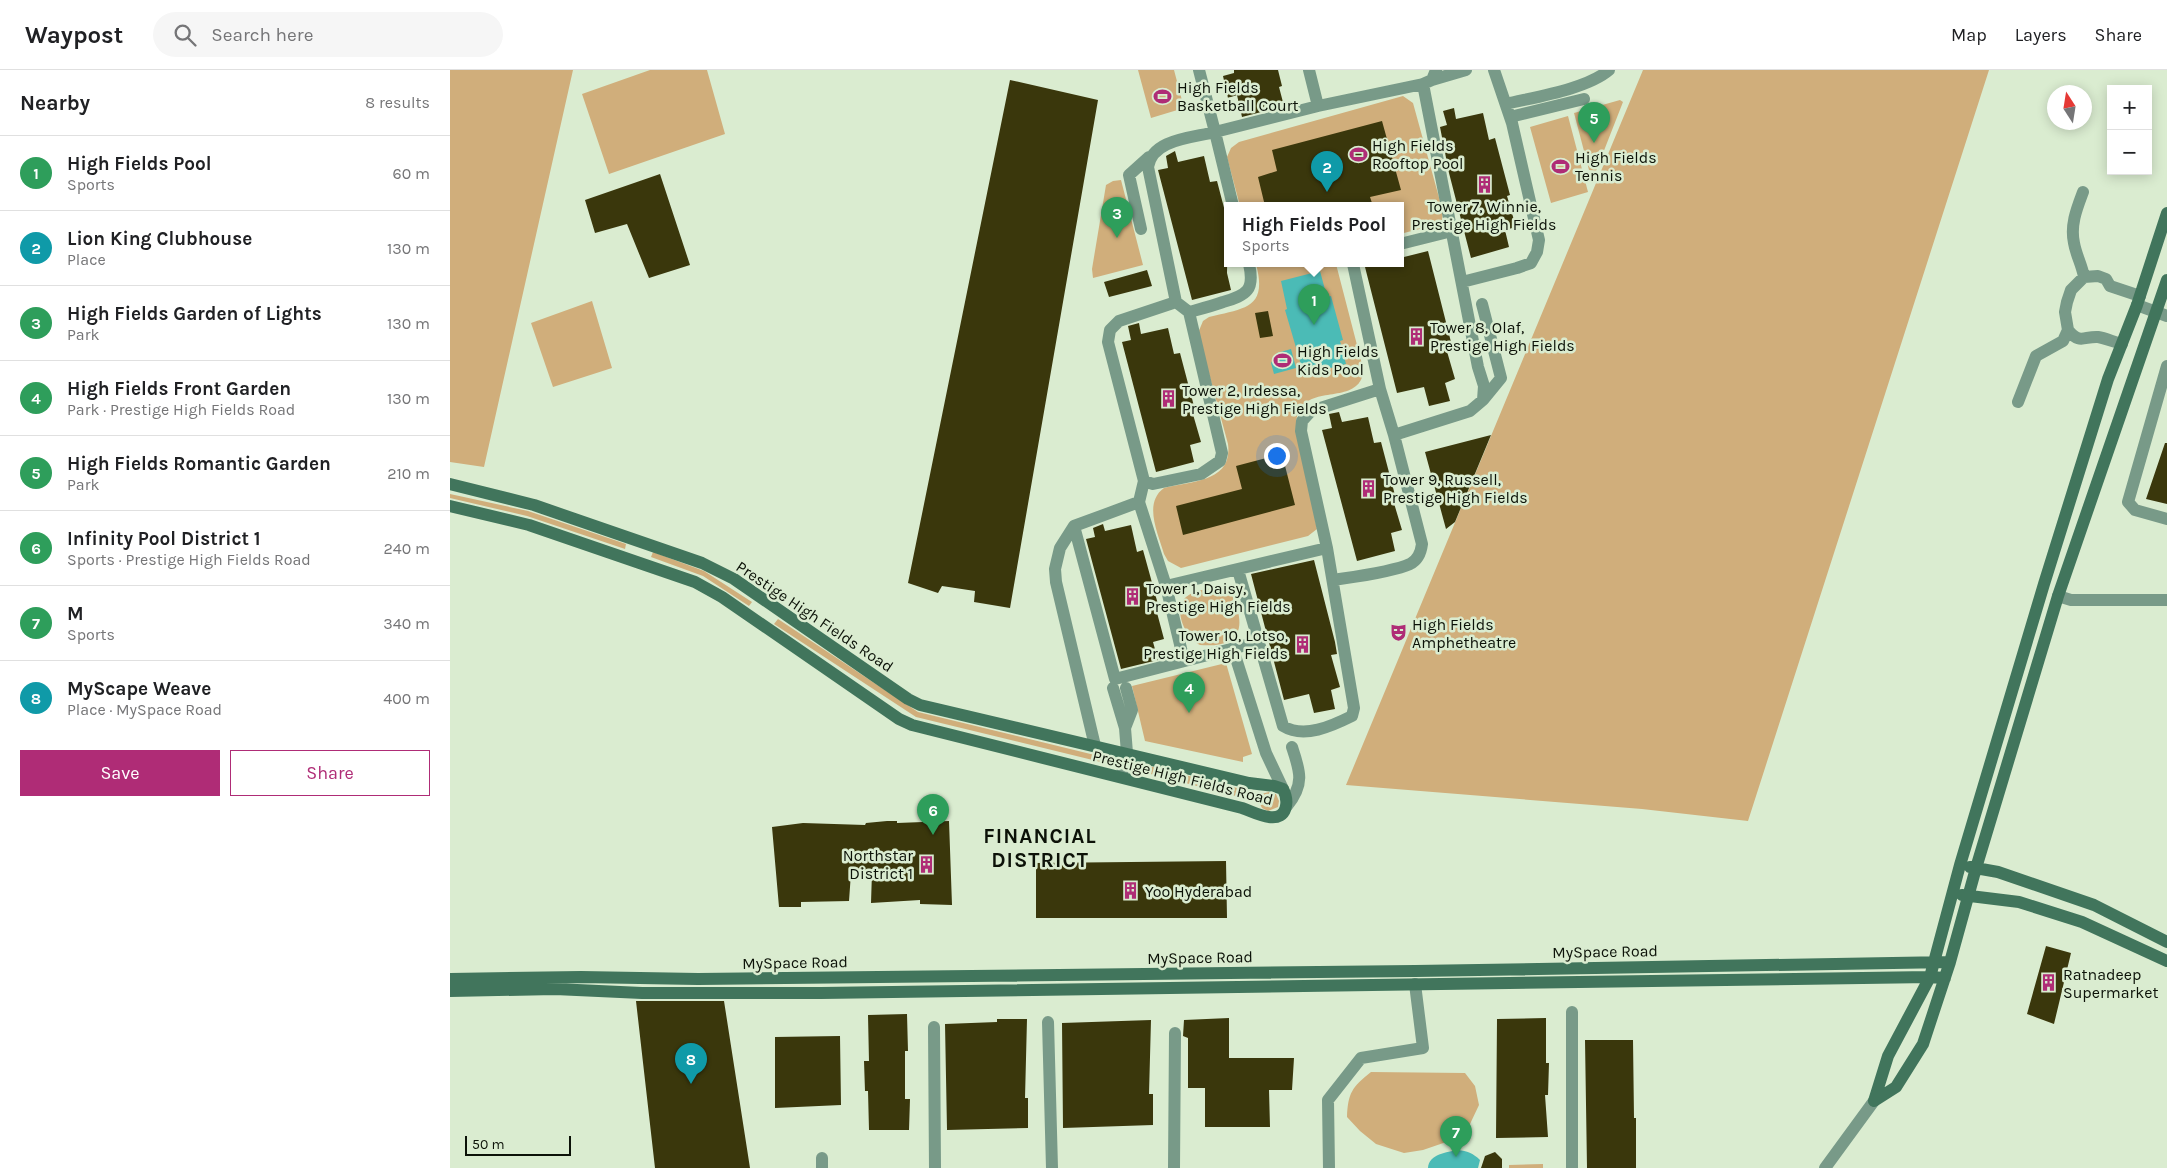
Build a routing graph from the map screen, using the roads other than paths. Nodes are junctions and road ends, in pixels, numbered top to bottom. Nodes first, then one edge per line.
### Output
1 (1199, 70) edge
2 (1310, 70) edge
3 (1466, 70) edge
4 (1494, 70) edge
5 (1610, 70) edge
6 (1430, 78) edge
7 (1584, 99) dead end
8 (1506, 104) junction
9 (1318, 106) junction
10 (1510, 117) junction
11 (1215, 132) junction
12 (1150, 157) junction
13 (2083, 192) dead end
14 (1232, 202) edge
15 (2167, 213) edge
16 (1141, 229) dead end
17 (1452, 231) junction
18 (1404, 243) edge
19 (1250, 267) edge
20 (1353, 267) edge
21 (2084, 277) junction
22 (1462, 282) junction
23 (2166, 288) edge
24 (2139, 300) junction
25 (1176, 302) junction
26 (1482, 304) dead end
27 (1189, 312) junction
28 (2162, 314) edge
29 (2068, 330) junction
30 (2122, 344) junction
31 (2167, 366) edge
32 (1380, 389) junction
33 (1483, 400) junction
34 (2018, 402) dead end
35 (1394, 435) junction
36 (1144, 481) junction
37 (450, 484) edge
38 (1139, 502) junction
39 (450, 506) edge
40 (2167, 519) edge
41 (1074, 526) junction
42 (1327, 548) junction
43 (1238, 570) junction
44 (1333, 580) junction
45 (1166, 586) junction
46 (2058, 596) junction
47 (2167, 600) edge
48 (768, 602) junction
49 (754, 620) junction
50 (1258, 642) junction
51 (1233, 649) junction
52 (1184, 661) junction
53 (1119, 688) dead end
54 (1096, 746) junction
55 (1292, 747) dead end
56 (1127, 753) junction
57 (1121, 777) junction
58 (1283, 789) junction
59 (1287, 806) junction
60 (1960, 865) junction
61 (1976, 868) junction
62 (1953, 894) junction
63 (1969, 897) junction
64 (2167, 942) edge
65 (1934, 961) junction
66 (2167, 961) edge
67 (1950, 962) junction
68 (853, 977) junction
69 (1930, 977) junction
70 (1945, 978) junction
71 (450, 979) edge
72 (1415, 984) junction
73 (450, 991) edge
74 (853, 993) junction
75 (1572, 1012) dead end
76 (1048, 1022) dead end
77 (934, 1027) dead end
78 (1175, 1033) dead end
79 (1874, 1101) junction
80 (934, 1168) edge
81 (1052, 1168) edge
82 (1174, 1168) edge
83 (1329, 1168) edge
84 (1572, 1168) edge
85 (1825, 1168) edge

1 - 11 street
2 - 9 street
3 - 6 street
4 - 8 street
5 - 8 street
6 - 9 street
6 - 17 street
7 - 10 street
8 - 10 street
9 - 11 street
10 - 22 street
11 - 12 street
11 - 14 street
12 - 16 street
12 - 25 street
13 - 21 street
15 - 24 street
17 - 18 street
17 - 22 street
19 - 27 street
20 - 32 street
21 - 24 street
21 - 29 street
22 - 33 street
23 - 28 street
24 - 28 street
24 - 30 street
25 - 27 street
25 - 36 street
26 - 33 street
27 - 36 street
28 - 46 street
29 - 30 street
29 - 34 street
30 - 60 street
31 - 40 street
32 - 35 street
32 - 42 street
33 - 35 street
35 - 44 street
36 - 38 street
37 - 48 street, Prestige High Fields Road
38 - 41 street
38 - 45 street
39 - 49 street, Prestige High Fields Road
41 - 52 street
41 - 54 street
42 - 43 street
42 - 44 street
43 - 45 street
43 - 50 street
44 - 50 street
45 - 52 street
46 - 47 street
46 - 61 street
48 - 49 street
48 - 54 street, Prestige High Fields Road
49 - 57 street, Prestige High Fields Road
50 - 51 street
51 - 52 street
51 - 58 street
53 - 56 street
54 - 56 street, Prestige High Fields Road
55 - 59 street
56 - 57 street
56 - 58 street, Prestige High Fields Road
57 - 59 street, Prestige High Fields Road
58 - 59 street, Prestige High Fields Road
60 - 61 street
60 - 62 street
61 - 63 street
61 - 64 street
62 - 63 street
62 - 65 street
63 - 66 street
63 - 67 street
65 - 67 street, MySpace Road
65 - 68 street, MySpace Road
65 - 69 street
67 - 70 street
68 - 71 street, MySpace Road
68 - 74 street
69 - 70 street, MySpace Road
69 - 72 street, MySpace Road
69 - 79 street
70 - 79 street
72 - 74 street, MySpace Road
72 - 83 street
73 - 74 street, MySpace Road
75 - 84 street
76 - 81 street
77 - 80 street
78 - 82 street
79 - 85 street

